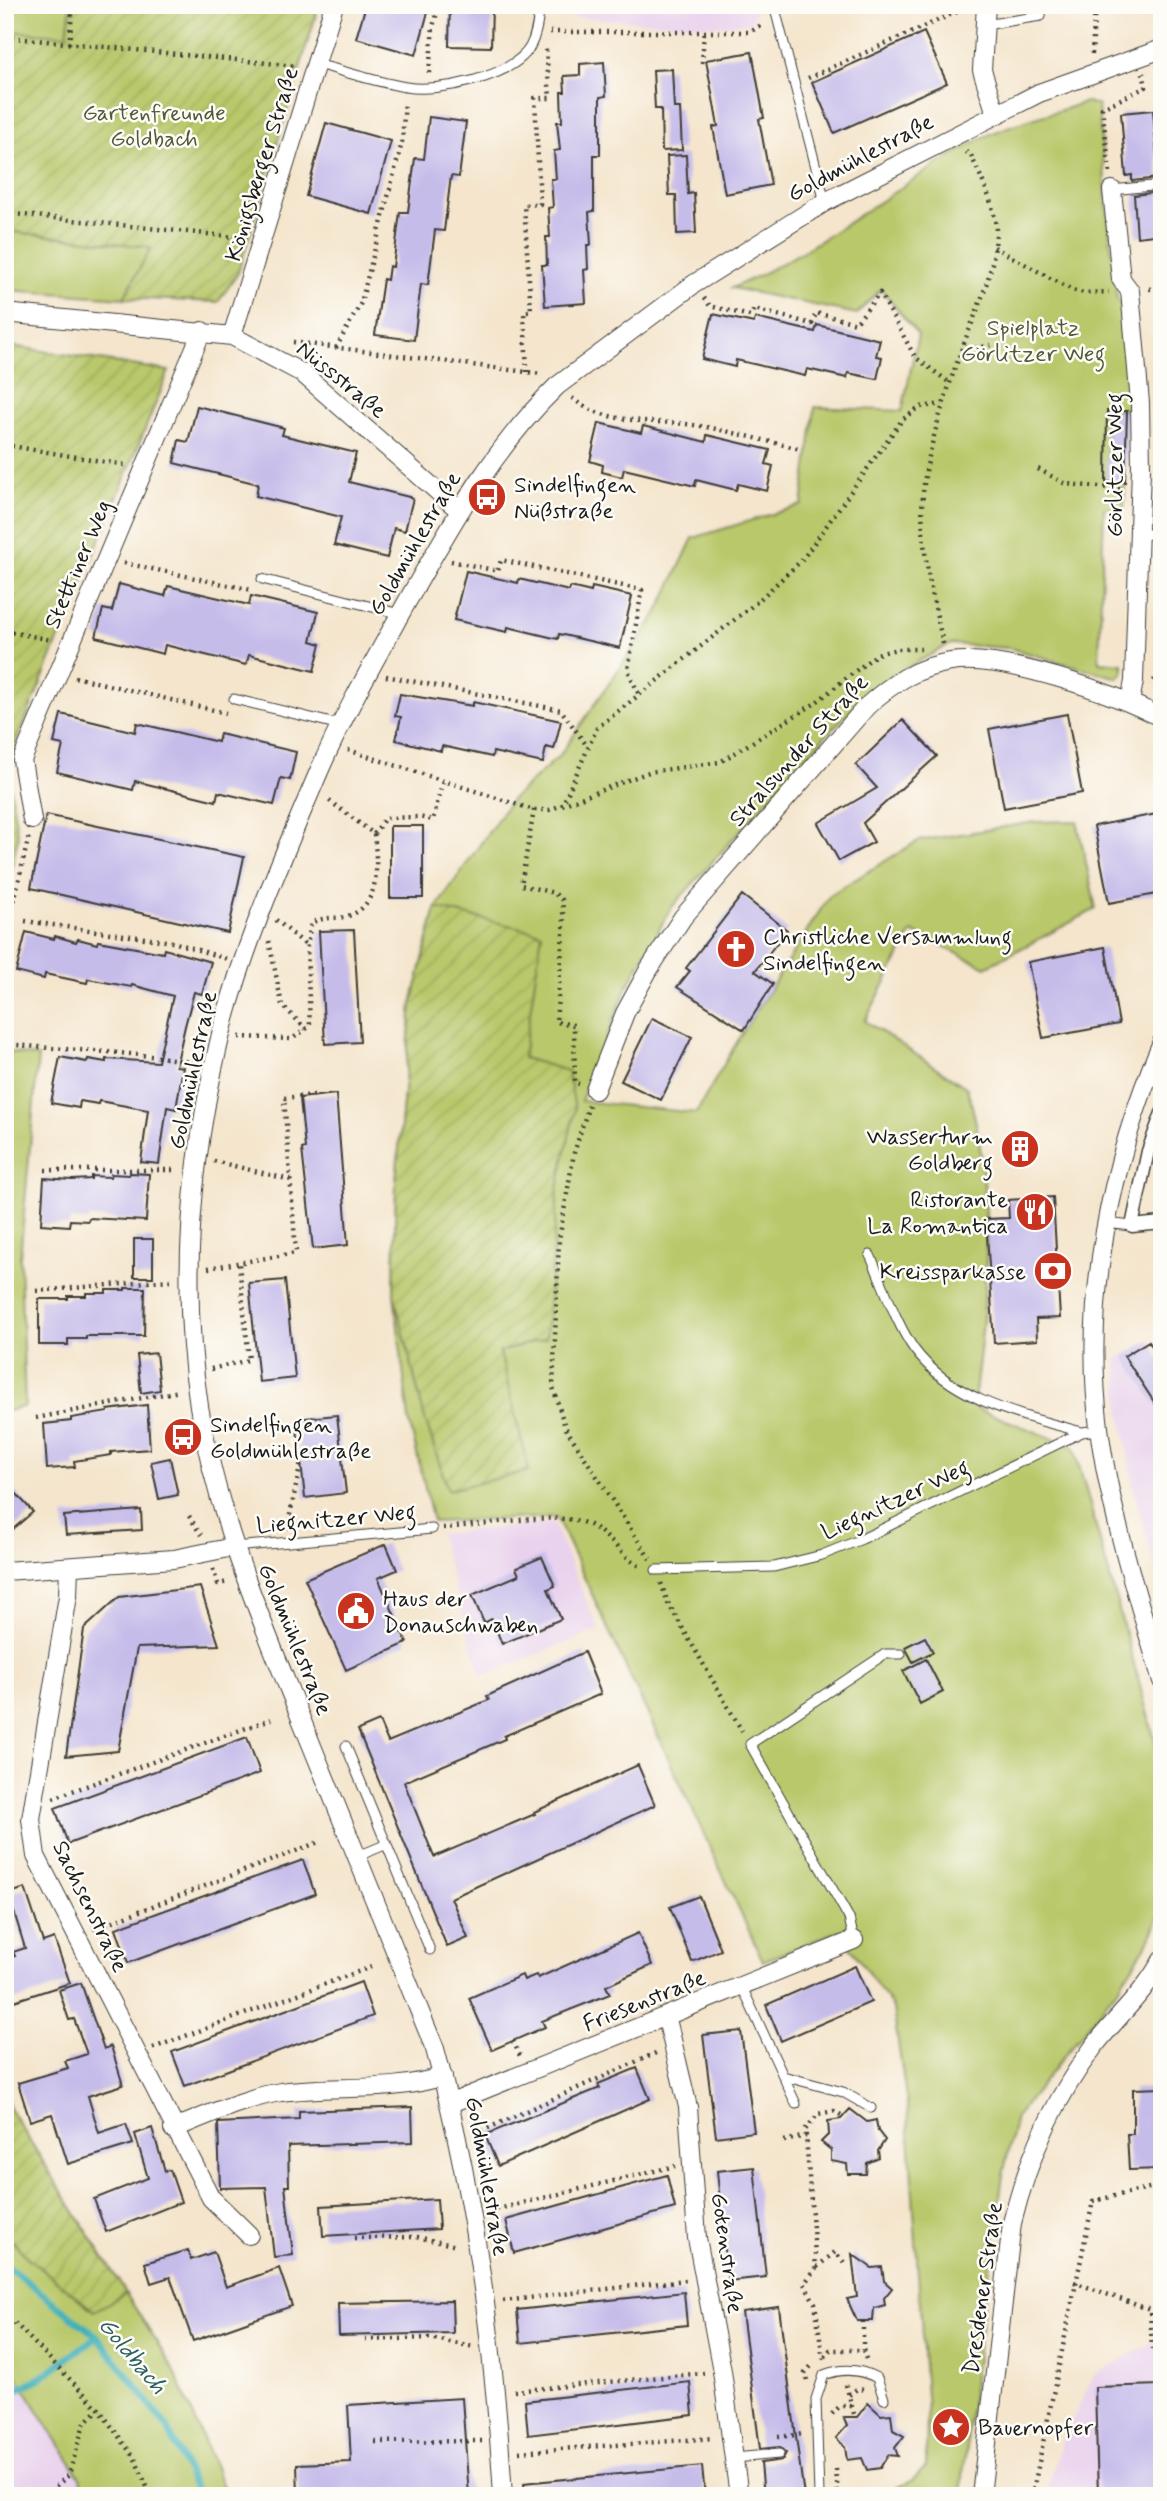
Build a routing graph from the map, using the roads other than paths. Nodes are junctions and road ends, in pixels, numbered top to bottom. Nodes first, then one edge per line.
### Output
1 (334, 5) edge
2 (540, 5) edge
3 (986, 5) edge
4 (1042, 5) edge
5 (775, 7) edge
6 (985, 25) junction
7 (1162, 49) edge
8 (316, 66) junction
9 (996, 114) junction
10 (1162, 185) edge
11 (1112, 190) joint
12 (825, 202) junction
13 (5, 313) edge
14 (202, 331) junction
15 (232, 336) junction
16 (459, 510) junction
17 (1158, 532) dead end
18 (1139, 536) junction
19 (262, 579) dead end
20 (400, 614) junction
21 (234, 699) dead end
22 (1130, 702) junction
23 (1162, 718) edge
24 (340, 725) junction
25 (32, 820) road end
26 (1162, 1042) edge
27 (595, 1090) road end
28 (1162, 1113) edge
29 (1106, 1223) junction
30 (1160, 1224) edge
31 (1132, 1226) junction
32 (870, 1255) dead end
33 (1090, 1431) junction
34 (432, 1529) road end
35 (233, 1547) junction
36 (69, 1567) junction
37 (656, 1570) road end
38 (5, 1571) edge
39 (1156, 1636) edge
40 (901, 1654) dead end
41 (1162, 1681) edge
42 (346, 1746) dead end
43 (387, 1844) junction
44 (356, 1857) junction
45 (854, 1940) joint
46 (430, 1950) dead end
47 (1162, 1960) edge
48 (742, 1987) junction
49 (667, 2018) junction
50 (783, 2076) junction
51 (443, 2077) junction
52 (451, 2103) junction
53 (796, 2104) dead end
54 (871, 2108) dead end
55 (173, 2129) junction
56 (249, 2235) dead end
57 (884, 2399) dead end
58 (779, 2454) dead end
59 (734, 2458) junction
60 (503, 2496) edge
61 (739, 2496) edge
62 (819, 2496) edge
63 (981, 2496) edge

1 - 8 street, Königsberger Straße
2 - 8 lane
3 - 6 street
4 - 6 lane
5 - 12 lane
6 - 9 street
7 - 9 street, Goldmühlestraße
8 - 15 street, Königsberger Straße
9 - 12 street, Goldmühlestraße
10 - 11 lane
11 - 18 street, Görlitzer Weg
12 - 16 street, Goldmühlestraße
13 - 14 street, Nüssstraße
14 - 15 street, Nüssstraße
14 - 25 street, Stettiner Weg
15 - 16 street, Nüssstraße
16 - 20 street, Goldmühlestraße
17 - 18 lane
18 - 22 street, Görlitzer Weg
19 - 20 lane
20 - 24 street, Goldmühlestraße
21 - 24 lane
22 - 23 street, Stralsunder Straße
22 - 27 street, Stralsunder Straße
24 - 35 street, Goldmühlestraße
26 - 29 street
28 - 31 street
29 - 31 lane
29 - 33 street
30 - 31 street
32 - 33 lane
33 - 37 lane, Liegnitzer Weg
33 - 39 street
34 - 35 lane, Liegnitzer Weg
35 - 36 street
35 - 44 street, Goldmühlestraße
36 - 38 street
36 - 55 street, Sachsenstraße
39 - 41 street
40 - 45 lane
42 - 43 lane
43 - 44 lane
43 - 46 lane
44 - 51 street, Goldmühlestraße
45 - 48 street, Friesenstraße
47 - 63 street, Dresdener Straße
48 - 49 street, Friesenstraße
48 - 50 lane
49 - 52 street, Friesenstraße
49 - 59 street, Gotenstraße
50 - 53 lane
50 - 54 lane
51 - 52 street, Goldmühlestraße
51 - 55 street
52 - 60 street, Goldmühlestraße
55 - 56 street, Sachsenstraße
57 - 62 lane
58 - 59 lane
59 - 61 street, Gotenstraße

